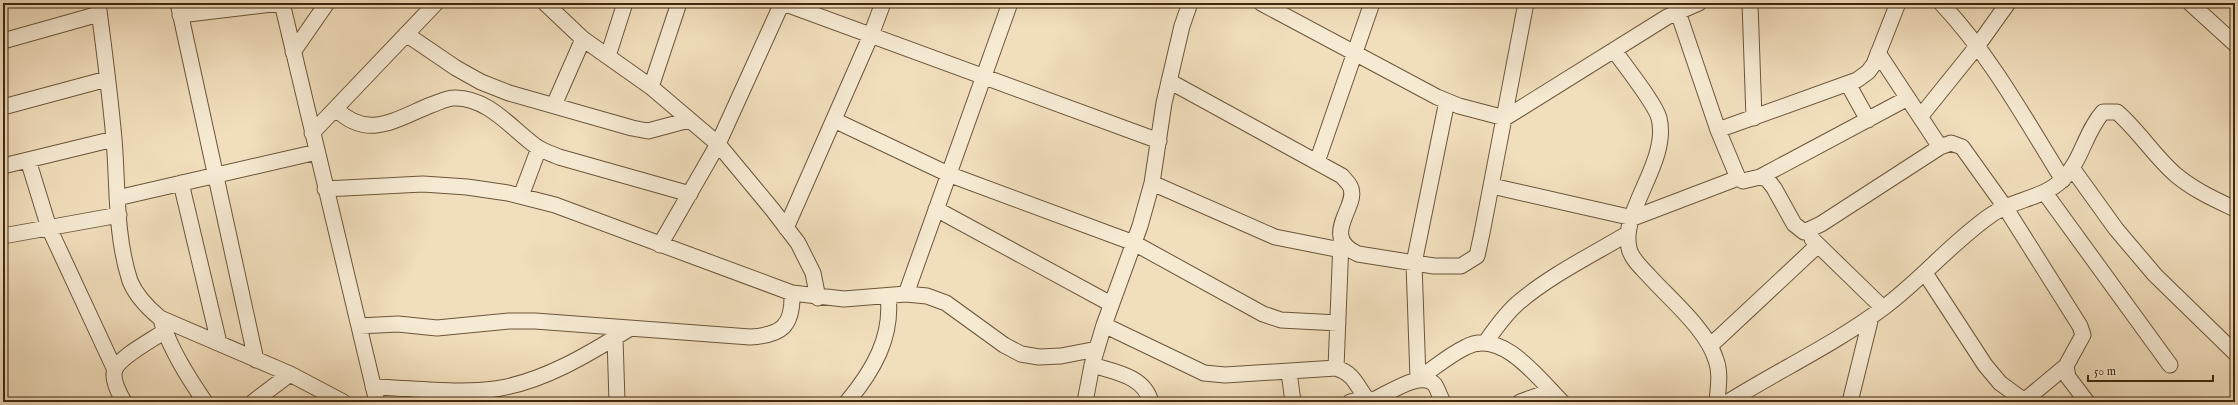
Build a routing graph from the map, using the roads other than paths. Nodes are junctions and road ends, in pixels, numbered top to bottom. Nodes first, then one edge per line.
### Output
1 (281, 3) edge
2 (327, 3) edge
3 (436, 3) edge
4 (545, 3) edge
5 (625, 3) edge
6 (679, 3) edge
7 (783, 3) edge
8 (883, 3) edge
9 (1010, 3) edge
10 (1261, 3) edge
11 (1372, 3) edge
12 (1526, 3) edge
13 (1750, 3) edge
14 (1898, 3) edge
15 (1941, 3) edge
16 (2008, 3) edge
17 (2190, 3) edge
18 (1185, 4) edge
19 (1694, 4) edge
20 (98, 8) edge
21 (179, 9) edge
22 (1678, 12) junction
23 (406, 34) junction
24 (871, 35) junction
25 (583, 39) junction
26 (3, 42) edge
27 (2235, 44) edge
28 (1978, 46) junction
29 (1614, 50) junction
30 (293, 52) junction
31 (1878, 53) junction
32 (1354, 54) junction
33 (608, 56) junction
34 (983, 76) junction
35 (107, 79) junction
36 (1169, 81) junction
37 (1848, 84) junction
38 (651, 87) junction
39 (1908, 98) junction
40 (1447, 101) junction
41 (554, 105) junction
42 (3, 107) edge
43 (336, 109) junction
44 (1920, 117) junction
45 (1505, 118) junction
46 (1754, 118) junction
47 (689, 120) junction
48 (834, 120) junction
49 (1868, 120) junction
50 (1718, 130) junction
51 (312, 134) junction
52 (114, 139) junction
53 (1159, 140) junction
54 (718, 144) junction
55 (1940, 147) junction
56 (539, 148) junction
57 (317, 152) junction
58 (28, 160) junction
59 (1317, 162) junction
60 (3, 166) edge
61 (948, 174) junction
62 (2067, 174) junction
63 (214, 176) junction
64 (1760, 177) junction
65 (1738, 178) junction
66 (181, 183) junction
67 (1152, 183) junction
68 (1492, 186) junction
69 (326, 189) junction
70 (2045, 193) junction
71 (690, 194) junction
72 (521, 196) junction
73 (117, 198) junction
74 (2005, 207) junction
75 (936, 209) junction
76 (2235, 209) edge
77 (119, 215) junction
78 (1633, 218) junction
79 (49, 228) junction
80 (786, 228) junction
81 (1804, 232) junction
82 (1627, 234) junction
83 (3, 236) edge
84 (1134, 243) junction
85 (660, 245) junction
86 (1341, 245) junction
87 (1818, 245) junction
88 (1414, 263) junction
89 (1926, 273) junction
90 (792, 293) junction
91 (906, 294) junction
92 (888, 296) junction
93 (818, 298) junction
94 (1111, 304) junction
95 (1877, 312) junction
96 (1338, 323) junction
97 (163, 324) junction
98 (1104, 325) junction
99 (359, 326) junction
100 (630, 329) junction
101 (615, 338) junction
102 (219, 343) junction
103 (1485, 343) junction
104 (1710, 346) junction
105 (1097, 349) junction
106 (2235, 353) edge
107 (256, 360) junction
108 (1092, 365) junction
109 (2170, 365) dead end
110 (2066, 366) junction
111 (1336, 368) junction
112 (115, 370) junction
113 (1289, 372) junction
114 (290, 374) junction
115 (1418, 379) junction
116 (374, 387) junction
117 (1551, 391) junction
118 (1366, 398) junction
119 (2017, 399) edge
120 (1732, 401) edge
121 (124, 402) edge
122 (206, 402) edge
123 (254, 402) edge
124 (343, 402) edge
125 (377, 402) edge
126 (617, 402) edge
127 (847, 402) edge
128 (1085, 402) edge
129 (1151, 402) edge
130 (1293, 402) edge
131 (1350, 402) edge
132 (1443, 402) edge
133 (1520, 402) edge
134 (1562, 402) edge
135 (1717, 402) edge
136 (1850, 402) edge
137 (2087, 402) edge

1 - 21 street
1 - 30 street
2 - 30 street
3 - 23 street
4 - 25 street
5 - 33 street
6 - 38 street
7 - 24 street
7 - 54 street
8 - 24 street
9 - 34 street
10 - 32 street
11 - 32 street
12 - 45 street
13 - 46 street
14 - 31 street
15 - 28 street
16 - 28 street
17 - 27 street
18 - 36 street
19 - 22 street
20 - 26 street
20 - 35 street
21 - 63 street
22 - 29 street
22 - 50 street
23 - 41 street
23 - 43 street
24 - 34 street
24 - 48 street
25 - 33 street
25 - 41 street
28 - 44 street
28 - 62 street
29 - 45 street
29 - 78 street
30 - 51 street
31 - 37 street
31 - 39 street
32 - 40 street
32 - 59 street
33 - 38 street
34 - 53 street
34 - 61 street
35 - 42 street
35 - 52 street
36 - 53 street
36 - 59 street
37 - 46 street
37 - 49 street
38 - 47 street
39 - 44 street
39 - 49 street
40 - 45 street
40 - 88 street
41 - 47 street
43 - 51 street
43 - 56 street
44 - 55 street
45 - 68 street
46 - 50 street
47 - 54 street
48 - 61 street
48 - 80 street
49 - 64 street
50 - 65 street
51 - 57 street
52 - 58 street
52 - 73 street
53 - 67 street
54 - 71 street
54 - 80 street
55 - 74 street
55 - 81 street
56 - 71 street
56 - 72 street
57 - 63 street
57 - 69 street
58 - 60 street
58 - 79 street
59 - 86 street
61 - 75 street
61 - 84 street
62 - 70 street
62 - 76 street
62 - 106 street
63 - 66 street
63 - 107 street
64 - 65 street
64 - 81 street
65 - 78 street
66 - 73 street
66 - 102 street
67 - 84 street
67 - 86 street
68 - 78 street
68 - 88 street
69 - 72 street
69 - 99 street
70 - 74 street
70 - 109 street
71 - 85 street
72 - 85 street
73 - 77 street
74 - 89 street
74 - 110 street
75 - 91 street
75 - 94 street
77 - 79 street
77 - 97 street
78 - 82 street
79 - 83 street
79 - 112 street
80 - 93 street
81 - 87 street
82 - 103 street
82 - 104 street
84 - 94 street
84 - 96 street
85 - 90 street
86 - 88 street
86 - 96 street
87 - 95 street
87 - 104 street
88 - 115 street
89 - 95 street
89 - 119 street
90 - 93 street
90 - 100 street
91 - 92 street
91 - 105 street
92 - 93 street
92 - 127 street
94 - 98 street
95 - 120 street
95 - 136 street
96 - 111 street
97 - 102 street
97 - 112 street
97 - 122 street
98 - 105 street
98 - 113 street
99 - 100 street
99 - 116 street
100 - 101 street
101 - 116 street
101 - 126 street
102 - 107 street
103 - 115 street
103 - 117 street
104 - 135 street
105 - 108 street
107 - 114 street
108 - 128 street
108 - 129 street
110 - 119 street
110 - 137 street
111 - 113 street
111 - 118 street
112 - 121 street
113 - 130 street
114 - 123 street
114 - 124 street
115 - 118 street
115 - 132 street
116 - 125 street
117 - 133 street
117 - 134 street
118 - 131 street

